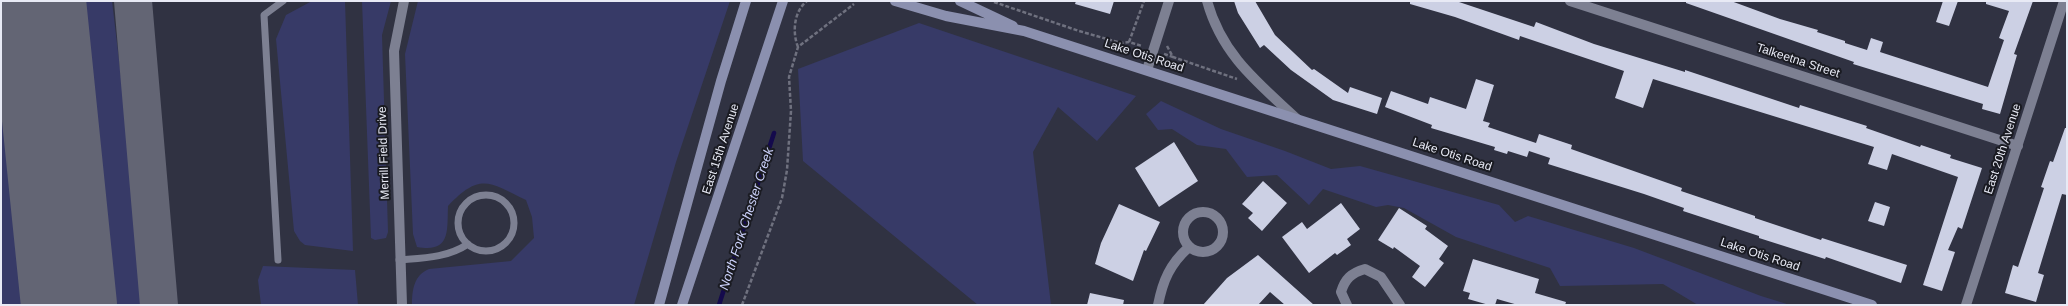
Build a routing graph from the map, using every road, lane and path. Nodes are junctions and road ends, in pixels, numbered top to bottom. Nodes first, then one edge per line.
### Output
1 (283, 1) edge
2 (404, 1) edge
3 (746, 1) edge
4 (783, 1) edge
5 (807, 1) edge
6 (895, 1) edge
7 (960, 1) edge
8 (991, 1) edge
9 (1144, 1) edge
10 (1169, 1) edge
11 (1207, 1) edge
12 (1570, 1) edge
13 (2064, 1) edge
14 (854, 4) dead end
15 (1024, 31) junction
16 (1129, 42) junction
17 (1167, 44) dead end
18 (798, 47) junction
19 (1153, 50) junction
20 (1173, 57) junction
21 (1147, 70) junction
22 (1251, 76) junction
23 (1297, 119) junction
24 (2018, 146) junction
25 (468, 244) junction
26 (1189, 247) junction
27 (278, 260) dead end
28 (399, 260) junction
29 (402, 305) edge
30 (660, 305) edge
31 (682, 305) edge
32 (742, 305) edge
33 (1158, 305) edge
34 (1347, 305) edge
35 (1400, 305) edge
36 (1872, 305) edge
37 (1966, 305) edge

1 - 27 lane
2 - 28 street, Merrill Field Drive
3 - 30 main road, East 15th Avenue
4 - 31 main road, East 15th Avenue
5 - 18 path
6 - 15 main road, Lake Otis Road
7 - 15 main road, Lake Otis Road
8 - 16 path
9 - 16 path
10 - 19 street
11 - 22 street
12 - 24 street, Talkeetna Street
13 - 24 street, East 20th Avenue
14 - 18 path
15 - 21 main road, Lake Otis Road
16 - 19 path
17 - 20 path
18 - 32 path
19 - 20 path
19 - 21 street
20 - 22 path
21 - 23 main road, Lake Otis Road
22 - 23 street
23 - 36 main road, Lake Otis Road
24 - 37 street, East 20th Avenue
25 - 25 lane
25 - 28 lane
26 - 26 street
26 - 33 street
28 - 29 street, Merrill Field Drive
34 - 35 street

